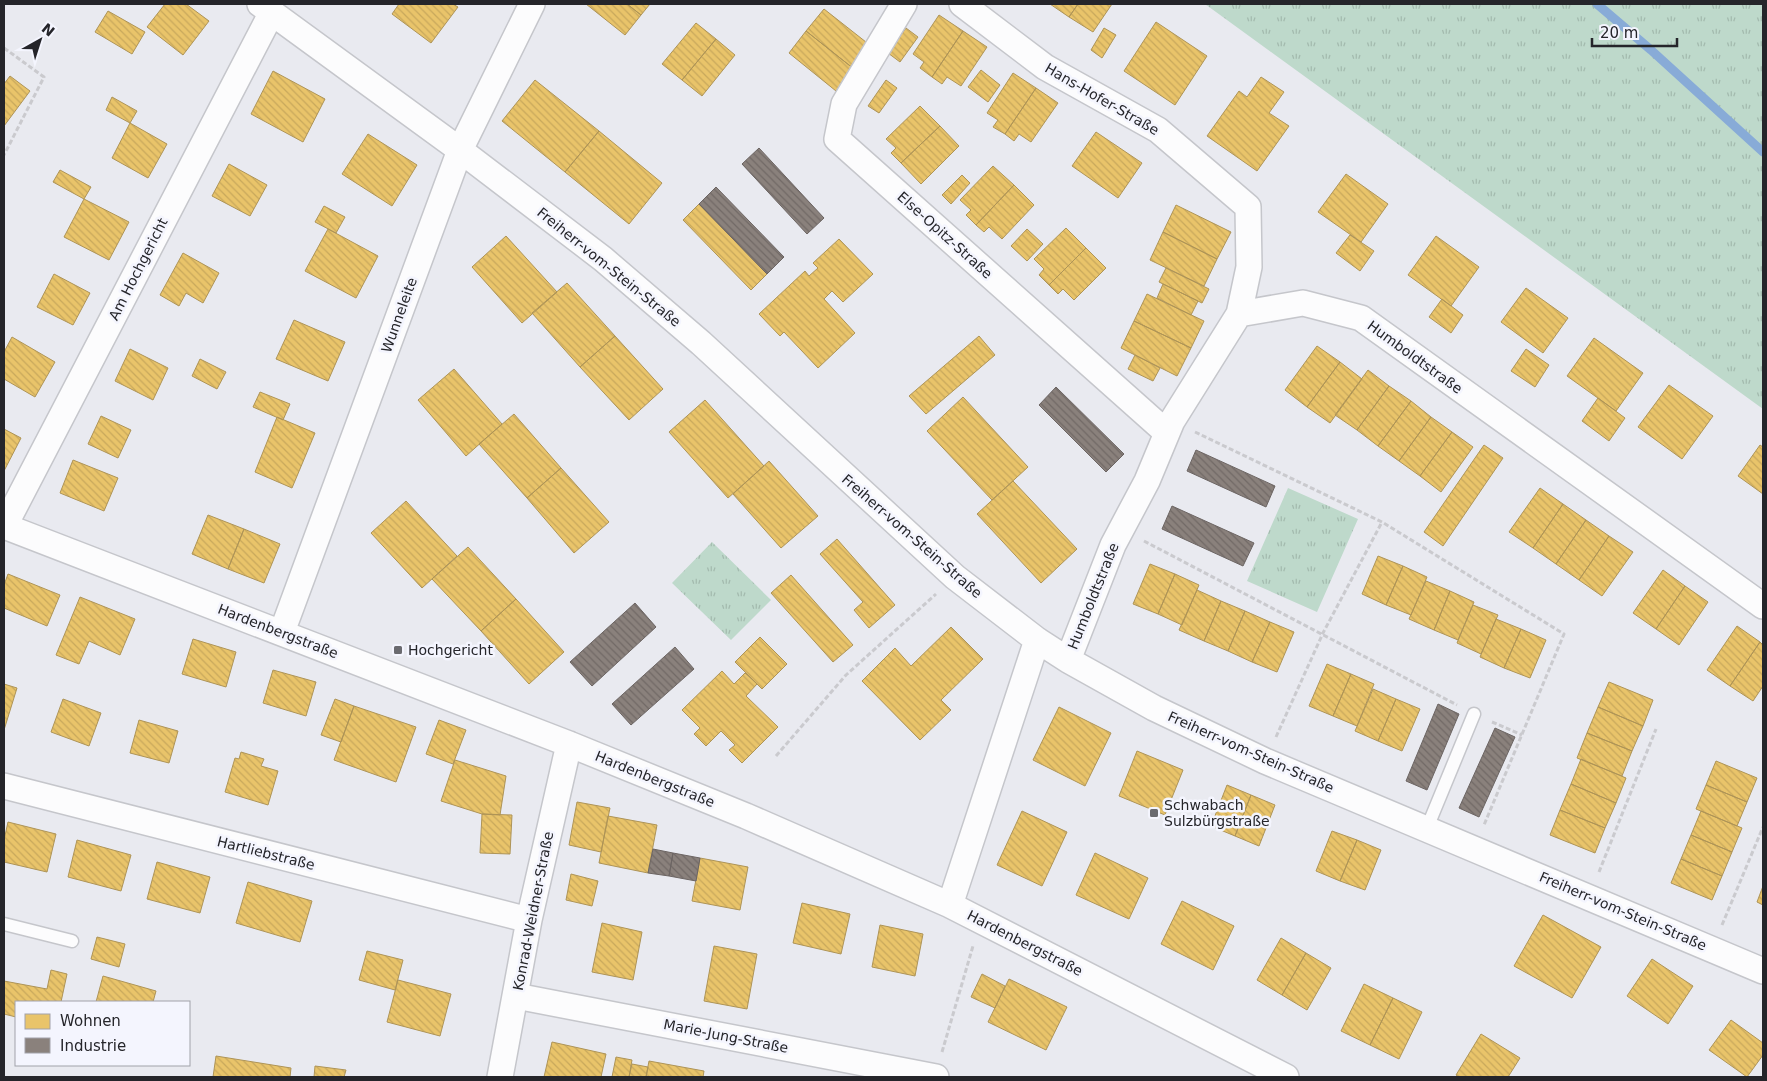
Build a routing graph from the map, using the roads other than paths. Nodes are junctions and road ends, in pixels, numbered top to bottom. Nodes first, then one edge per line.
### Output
1 (532, 4) edge
2 (904, 4) edge
3 (962, 4) edge
4 (266, 8) edge
5 (460, 150) junction
6 (1239, 314) junction
7 (1170, 427) junction
8 (4, 526) edge
9 (1763, 606) edge
10 (282, 632) junction
11 (1037, 640) junction
12 (1068, 660) junction
13 (1474, 714) road end
14 (568, 744) junction
15 (4, 786) edge
16 (1427, 828) junction
17 (950, 905) junction
18 (529, 920) junction
19 (4, 924) edge
20 (72, 941) dead end
21 (1763, 971) edge
22 (516, 996) junction
23 (936, 1076) edge
24 (500, 1077) edge
25 (1286, 1077) edge

1 - 5 street, Wunneleite
2 - 7 street, Else-Opitz-Straße
3 - 6 street, Hans-Hofer-Straße
4 - 5 street, Freiherr-vom-Stein-Straße
4 - 8 street, Am Hochgericht
5 - 10 street, Wunneleite
5 - 11 street, Freiherr-vom-Stein-Straße
6 - 7 street, Humboldtstraße
6 - 9 street, Humboldtstraße
7 - 12 street, Humboldtstraße
8 - 10 street, Hardenbergstraße
10 - 14 street, Hardenbergstraße
11 - 12 street, Freiherr-vom-Stein-Straße
11 - 17 street
12 - 16 street, Freiherr-vom-Stein-Straße
13 - 16 lane
14 - 17 street, Hardenbergstraße
14 - 18 street, Konrad-Weidner-Straße
15 - 18 street, Hartliebstraße
16 - 21 street, Freiherr-vom-Stein-Straße
17 - 25 street, Hardenbergstraße
18 - 22 street, Konrad-Weidner-Straße
19 - 20 lane
22 - 23 street, Marie-Jung-Straße
22 - 24 street, Konrad-Weidner-Straße

